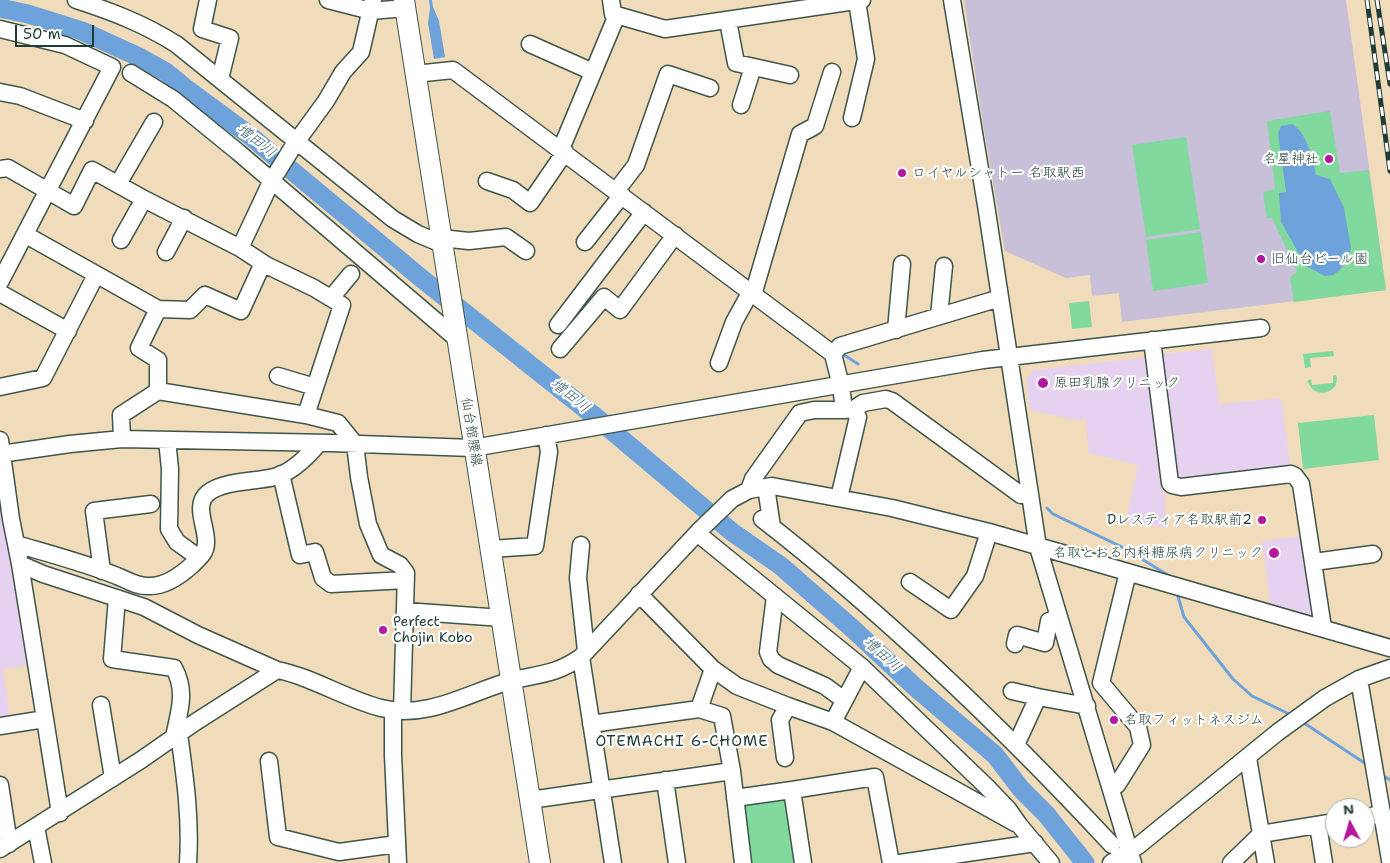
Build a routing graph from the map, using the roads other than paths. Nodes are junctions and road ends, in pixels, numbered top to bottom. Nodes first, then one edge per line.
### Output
1 (76, 0) edge
2 (208, 0) edge
3 (328, 0) edge
4 (859, 0) edge
5 (952, 0) edge
6 (405, 4) edge
7 (372, 6) edge
8 (614, 7) edge
9 (768, 7) edge
10 (728, 21) junction
11 (0, 29) edge
12 (530, 44) dead end
13 (753, 67) junction
14 (593, 72) junction
15 (832, 72) dead end
16 (132, 73) dead end
17 (415, 74) junction
18 (790, 75) dead end
19 (220, 79) junction
20 (710, 88) dead end
21 (0, 92) edge
22 (741, 105) dead end
23 (852, 118) dead end
24 (85, 122) junction
25 (154, 122) dead end
26 (296, 143) junction
27 (563, 148) junction
28 (0, 169) edge
29 (487, 180) dead end
30 (271, 182) junction
31 (118, 184) junction
32 (47, 190) junction
33 (619, 193) junction
34 (144, 199) junction
35 (644, 212) junction
36 (184, 218) junction
37 (26, 235) junction
38 (675, 236) junction
39 (122, 240) dead end
40 (585, 242) dead end
41 (240, 248) junction
42 (443, 249) junction
43 (526, 250) dead end
44 (166, 252) dead end
45 (7, 253) edge
46 (263, 263) junction
47 (902, 264) dead end
48 (944, 266) dead end
49 (351, 274) dead end
50 (96, 275) junction
51 (0, 282) edge
52 (0, 293) edge
53 (752, 294) junction
54 (331, 298) junction
55 (1000, 298) junction
56 (158, 309) junction
57 (939, 316) junction
58 (558, 325) dead end
59 (1261, 328) dead end
60 (68, 330) junction
61 (896, 330) junction
62 (456, 335) junction
63 (1152, 340) junction
64 (560, 349) dead end
65 (836, 351) junction
66 (1009, 356) junction
67 (719, 362) dead end
68 (278, 376) dead end
69 (841, 386) junction
70 (0, 387) edge
71 (315, 387) junction
72 (158, 391) junction
73 (849, 409) junction
74 (306, 415) junction
75 (546, 436) junction
76 (122, 439) junction
77 (167, 440) junction
78 (319, 443) junction
79 (355, 444) junction
80 (473, 448) junction
81 (1, 449) edge
82 (281, 474) junction
83 (766, 487) junction
84 (749, 490) junction
85 (1030, 494) junction
86 (839, 498) junction
87 (151, 504) dead end
88 (699, 531) junction
89 (988, 532) junction
90 (16, 544) junction
91 (581, 545) dead end
92 (1038, 547) junction
93 (491, 549) junction
94 (1373, 554) dead end
95 (199, 558) junction
96 (1314, 562) junction
97 (20, 564) junction
98 (102, 571) junction
99 (1128, 572) junction
100 (406, 580) junction
101 (910, 582) dead end
102 (639, 594) junction
103 (775, 596) junction
104 (117, 598) junction
105 (405, 611) junction
106 (1059, 617) junction
107 (502, 618) junction
108 (1323, 628) junction
109 (1017, 635) dead end
110 (1390, 648) edge
111 (583, 654) junction
112 (862, 667) junction
113 (1390, 668) edge
114 (713, 669) junction
115 (277, 670) junction
116 (1359, 679) junction
117 (512, 681) junction
118 (1012, 691) dead end
119 (1038, 697) junction
120 (844, 700) junction
121 (101, 705) dead end
122 (788, 706) junction
123 (1086, 706) junction
124 (699, 709) junction
125 (397, 711) junction
126 (45, 720) junction
127 (833, 722) junction
128 (591, 724) junction
129 (0, 726) edge
130 (177, 735) junction
131 (1016, 745) junction
132 (785, 758) dead end
133 (1248, 758) junction
134 (269, 761) dead end
135 (732, 771) junction
136 (113, 778) junction
137 (665, 780) junction
138 (0, 785) edge
139 (1111, 788) junction
140 (1381, 788) edge
141 (600, 789) junction
142 (792, 790) junction
143 (735, 798) junction
144 (530, 800) junction
145 (60, 813) junction
146 (1383, 814) junction
147 (1375, 815) edge
148 (1325, 824) edge
149 (1318, 825) junction
150 (1020, 826) junction
151 (36, 827) junction
152 (1098, 830) junction
153 (1124, 830) junction
154 (1261, 834) junction
155 (1035, 843) junction
156 (397, 844) junction
157 (5, 847) edge
158 (1121, 856) edge
159 (978, 857) edge
160 (1390, 860) edge
161 (43, 863) edge
162 (188, 863) edge
163 (398, 863) edge
164 (540, 863) edge
165 (613, 863) edge
166 (677, 863) edge
167 (743, 863) edge
168 (803, 863) edge
169 (891, 863) edge
170 (900, 863) edge
171 (1052, 863) edge
172 (1231, 863) edge
173 (1266, 863) edge
174 (1324, 863) edge

1 - 19 street
2 - 19 street
3 - 7 street
4 - 9 street
4 - 23 street
5 - 55 street
6 - 7 street
6 - 17 main road, 仙台館腰線
7 - 26 street
8 - 10 street
8 - 14 street
9 - 10 street
10 - 13 street
11 - 24 street
12 - 14 street
13 - 18 street
13 - 22 street
14 - 27 street
15 - 53 street
16 - 30 street
17 - 27 street
17 - 42 main road, 仙台館腰線
19 - 26 street
20 - 33 street
21 - 24 street
24 - 32 street
25 - 31 street
26 - 30 street
26 - 42 street
27 - 29 street
27 - 33 street
28 - 32 street
30 - 41 street
30 - 62 street
31 - 32 street
31 - 34 street
32 - 37 street
33 - 35 street
33 - 40 street
34 - 36 street
34 - 39 street
35 - 38 street
35 - 58 street
36 - 41 street
36 - 44 street
37 - 45 street
37 - 50 street
38 - 53 street
38 - 64 street
41 - 46 street
42 - 43 street
42 - 62 main road, 仙台館腰線
45 - 51 street
46 - 54 street
46 - 56 street
47 - 61 street
48 - 57 street
49 - 54 street
50 - 56 street
50 - 60 street
52 - 60 street
53 - 65 street
53 - 67 street
54 - 71 street
55 - 57 street
55 - 66 street
56 - 72 street
57 - 61 street
59 - 63 street
60 - 70 street
61 - 65 street
62 - 80 main road, 仙台館腰線
63 - 66 street
63 - 96 street
65 - 69 street
66 - 69 street
66 - 85 street
68 - 71 street
69 - 73 street
69 - 75 street
71 - 74 street
72 - 74 street
72 - 76 street
73 - 84 street
73 - 85 street
73 - 86 street
74 - 79 street
75 - 80 street
75 - 93 street
76 - 77 street
76 - 81 street
77 - 78 street
77 - 95 street
78 - 79 street
78 - 82 street
79 - 80 street
79 - 100 street
80 - 93 main road, 仙台館腰線
81 - 90 street
82 - 95 street
82 - 100 street
83 - 84 street
83 - 86 street
83 - 131 street
84 - 88 street
85 - 92 street
86 - 89 street
87 - 98 street
88 - 102 street
88 - 103 street
89 - 92 street
89 - 101 street
90 - 97 street
90 - 98 street
91 - 111 street
92 - 99 street
92 - 106 street
93 - 107 main road, 仙台館腰線
94 - 96 street
95 - 98 street
96 - 108 street
97 - 104 street
97 - 126 street
99 - 108 street
99 - 139 street
100 - 105 street
102 - 111 street
102 - 114 street
103 - 112 street
103 - 120 street
104 - 115 street
104 - 130 street
105 - 107 street
105 - 125 street
106 - 109 street
106 - 123 street
107 - 117 main road, 仙台館腰線
108 - 110 street
111 - 117 street
111 - 128 street
112 - 120 street
112 - 150 street
113 - 116 street
114 - 122 street
114 - 124 street
115 - 125 street
115 - 130 street
116 - 133 street
116 - 140 street
117 - 125 street
117 - 144 main road, 仙台館腰線
118 - 119 street
119 - 123 street
119 - 131 street
120 - 127 street
121 - 136 street
122 - 127 street
122 - 132 street
123 - 139 street
124 - 128 street
124 - 135 street
125 - 156 street
126 - 129 street
126 - 145 street
127 - 150 street
128 - 141 street
130 - 136 street
130 - 162 street
131 - 152 street
133 - 154 street
133 - 158 street
134 - 156 street
135 - 137 street
135 - 143 street
136 - 145 street
137 - 141 street
137 - 166 street
138 - 157 street
139 - 153 street
140 - 146 street
141 - 144 street
141 - 165 street
142 - 143 street
142 - 168 street
142 - 169 street
143 - 167 street
144 - 164 main road, 仙台館腰線
145 - 151 street
146 - 147 street
146 - 160 street
148 - 149 street
149 - 154 street
149 - 174 street
150 - 155 street
151 - 157 street
151 - 161 street
152 - 153 street
152 - 158 street
153 - 158 street
154 - 172 street
154 - 173 street
155 - 159 street
155 - 171 street
156 - 163 street
159 - 170 street

